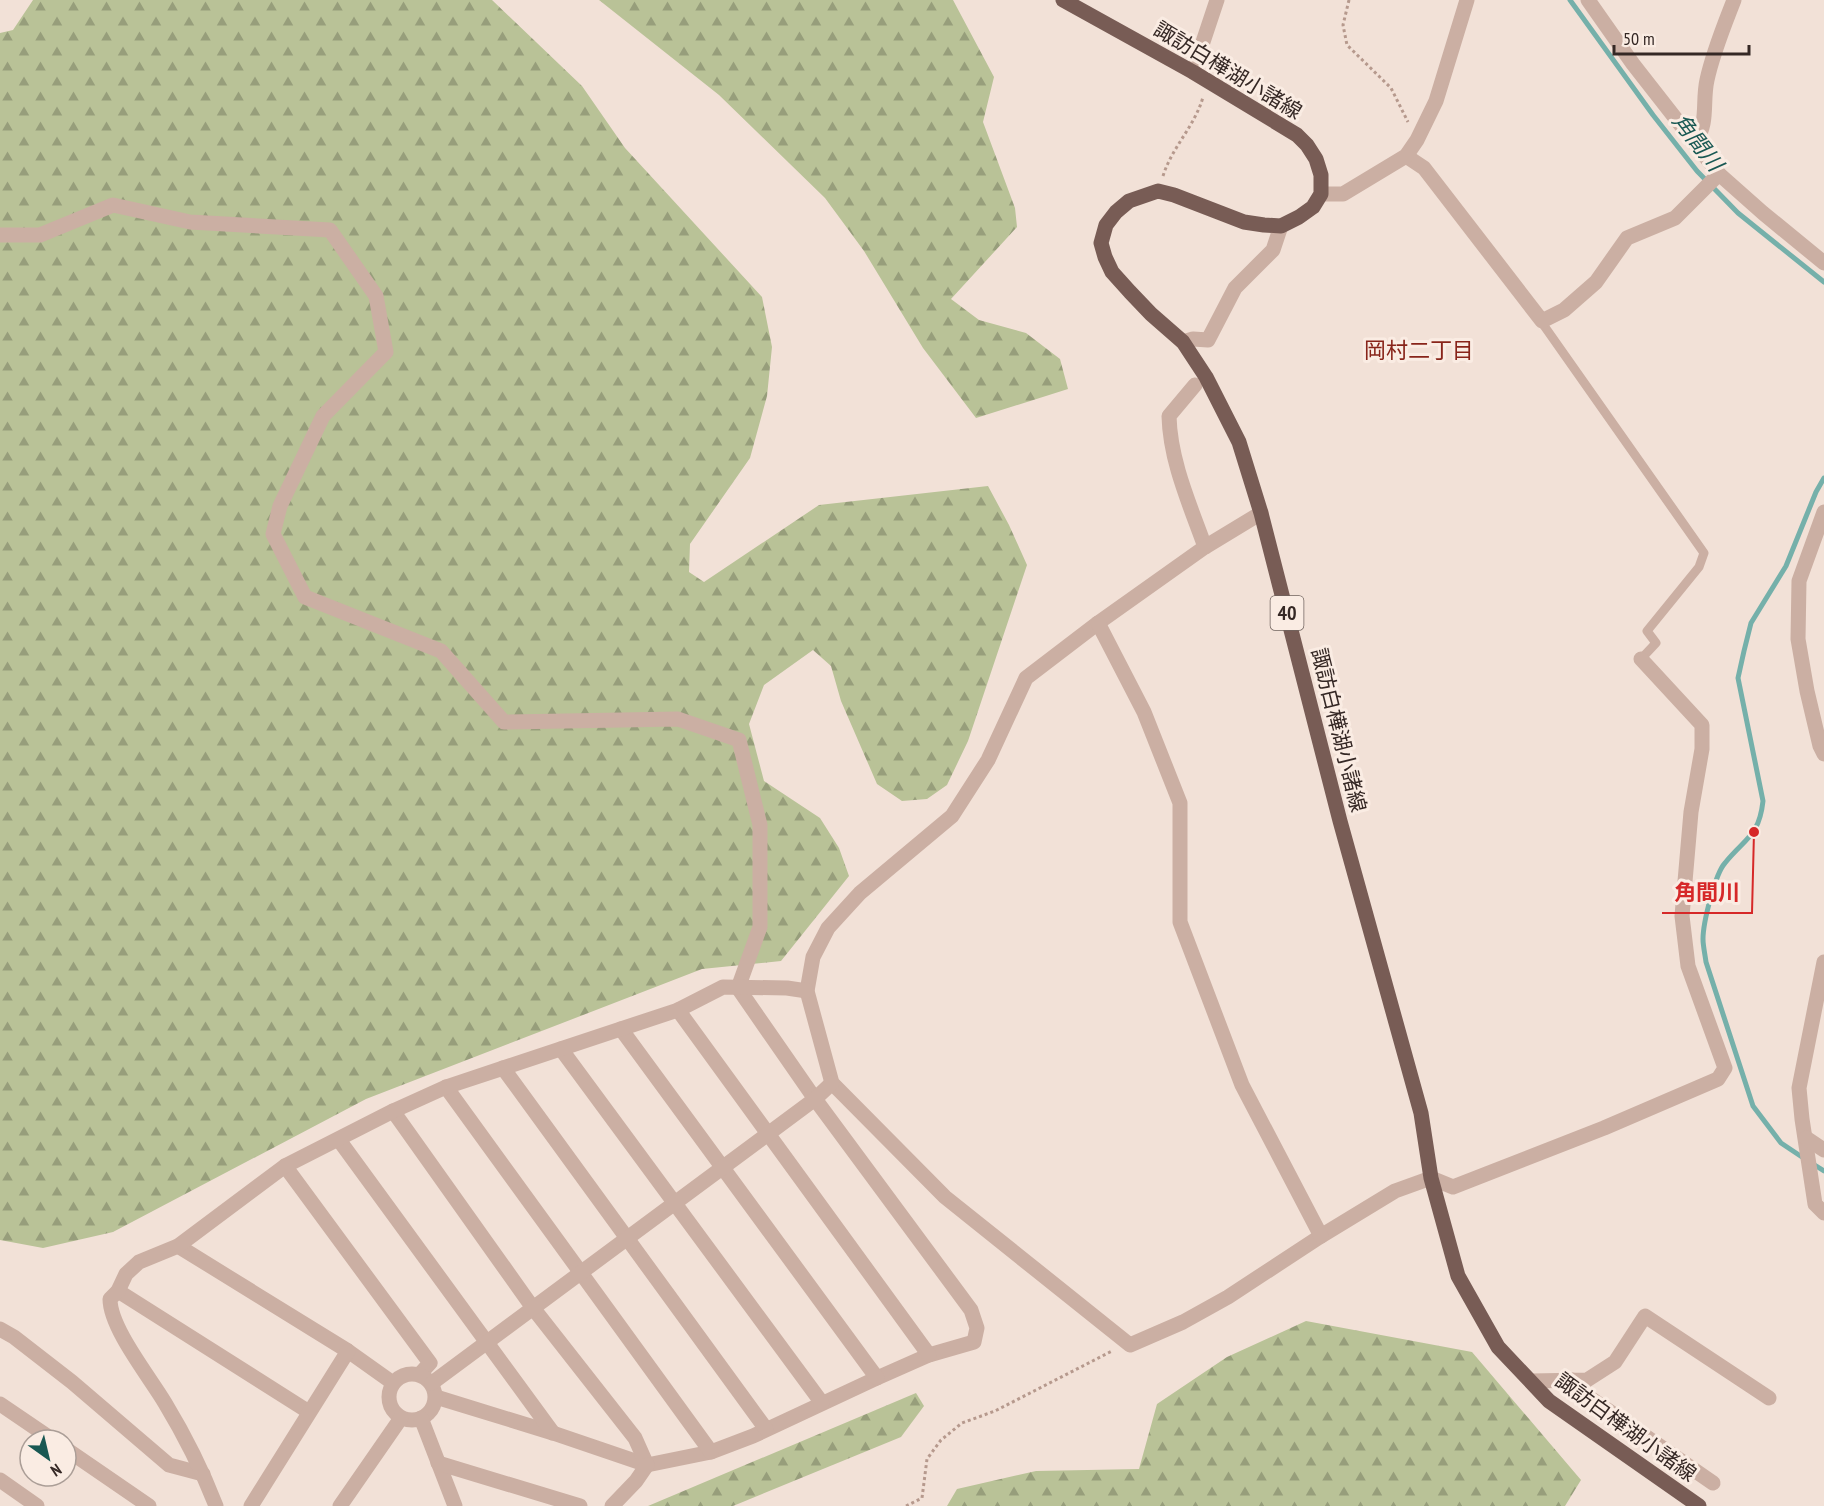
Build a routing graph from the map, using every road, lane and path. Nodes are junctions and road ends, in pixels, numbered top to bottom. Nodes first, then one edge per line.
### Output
1 (1063, 0) edge
2 (1217, 0) edge
3 (1349, 0) edge
4 (1467, 0) edge
5 (1588, 0) edge
6 (1734, 0) edge
7 (1193, 72) junction
8 (1207, 80) junction
9 (1417, 140) junction
10 (1695, 142) junction
11 (1406, 156) junction
12 (1717, 176) junction
13 (1158, 191) junction
14 (1321, 194) junction
15 (1281, 226) junction
16 (0, 235) edge
17 (1824, 263) edge
18 (1537, 315) junction
19 (1183, 342) junction
20 (1195, 386) dead end
21 (1824, 512) edge
22 (1261, 513) junction
23 (1205, 547) junction
24 (1098, 623) junction
25 (1641, 659) joint
26 (1824, 754) edge
27 (1824, 962) edge
28 (738, 988) junction
29 (807, 991) junction
30 (678, 1010) junction
31 (621, 1029) junction
32 (561, 1049) junction
33 (503, 1068) junction
34 (832, 1083) junction
35 (446, 1087) junction
36 (815, 1099) junction
37 (393, 1111) junction
38 (769, 1133) junction
39 (339, 1140) junction
40 (1807, 1143) junction
41 (1824, 1150) edge
42 (285, 1166) junction
43 (722, 1168) junction
44 (1431, 1178) junction
45 (675, 1203) junction
46 (1824, 1213) edge
47 (1321, 1236) junction
48 (627, 1238) junction
49 (178, 1246) junction
50 (580, 1273) junction
51 (118, 1291) junction
52 (533, 1308) junction
53 (0, 1329) edge
54 (487, 1342) junction
55 (1130, 1345) junction
56 (348, 1351) junction
57 (929, 1355) junction
58 (877, 1378) junction
59 (1572, 1380) junction
60 (1531, 1381) junction
61 (393, 1383) junction
62 (429, 1385) junction
63 (1769, 1398) dead end
64 (822, 1403) junction
65 (0, 1404) edge
66 (309, 1412) junction
67 (401, 1418) junction
68 (421, 1418) junction
69 (35, 1428) edge
70 (766, 1429) junction
71 (553, 1433) junction
72 (711, 1452) junction
73 (78, 1457) edge
74 (438, 1463) junction
75 (647, 1464) junction
76 (203, 1474) junction
77 (0, 1480) edge
78 (1713, 1483) dead end
79 (37, 1506) edge
80 (148, 1506) edge
81 (216, 1506) edge
82 (251, 1506) edge
83 (340, 1506) edge
84 (455, 1506) edge
85 (579, 1506) edge
86 (612, 1506) edge
87 (906, 1506) edge
88 (1699, 1506) edge

1 - 7 main road, 諏訪白樺湖小諸線
2 - 7 street
3 - 9 path
4 - 9 street
5 - 10 street
6 - 10 street
7 - 8 main road, 諏訪白樺湖小諸線
8 - 13 path
8 - 14 main road, 諏訪白樺湖小諸線
9 - 11 street
10 - 12 street
11 - 14 street
11 - 18 street
12 - 17 street
12 - 18 street
13 - 15 main road
13 - 19 main road, 諏訪白樺湖小諸線 / 40
14 - 15 main road
15 - 19 street
16 - 28 street
18 - 25 lane
19 - 22 main road, 諏訪白樺湖小諸線 / 40
20 - 23 street
21 - 26 street
22 - 23 street
22 - 44 main road, 諏訪白樺湖小諸線 / 40
23 - 24 street
24 - 29 street
24 - 47 street
25 - 44 street
27 - 40 street
28 - 29 street
28 - 30 street
28 - 36 street
29 - 34 street
30 - 31 street
30 - 38 street
31 - 32 street
31 - 43 street
32 - 33 street
32 - 45 street
33 - 35 street
33 - 48 street
34 - 36 street
34 - 55 street
35 - 37 street
35 - 50 street
36 - 38 street
36 - 57 street
37 - 39 street
37 - 52 street
38 - 43 street
38 - 57 street
39 - 42 street
39 - 54 street
40 - 41 street
40 - 46 street
42 - 49 street
42 - 62 street
43 - 45 street
43 - 58 street
44 - 47 street
44 - 60 main road, 諏訪白樺湖小諸線 / 40
45 - 48 street
45 - 64 street
47 - 55 street
48 - 50 street
48 - 70 street
49 - 51 street
49 - 56 street
50 - 52 street
50 - 72 street
51 - 66 street
51 - 76 street
52 - 54 street
52 - 75 street
53 - 76 street
54 - 62 street
54 - 71 street
55 - 87 path
56 - 61 street
56 - 66 street
57 - 58 street
58 - 64 street
59 - 60 street
59 - 63 street
59 - 78 street
60 - 88 main road, 諏訪白樺湖小諸線 / 40
61 - 62 street
61 - 67 street
62 - 68 street
62 - 71 street
64 - 70 street
65 - 69 street
66 - 82 street
67 - 68 street
67 - 83 street
68 - 74 street
70 - 72 street
71 - 75 street
72 - 75 street
73 - 80 street
74 - 84 street
74 - 85 street
75 - 86 street
76 - 81 street
77 - 79 street

